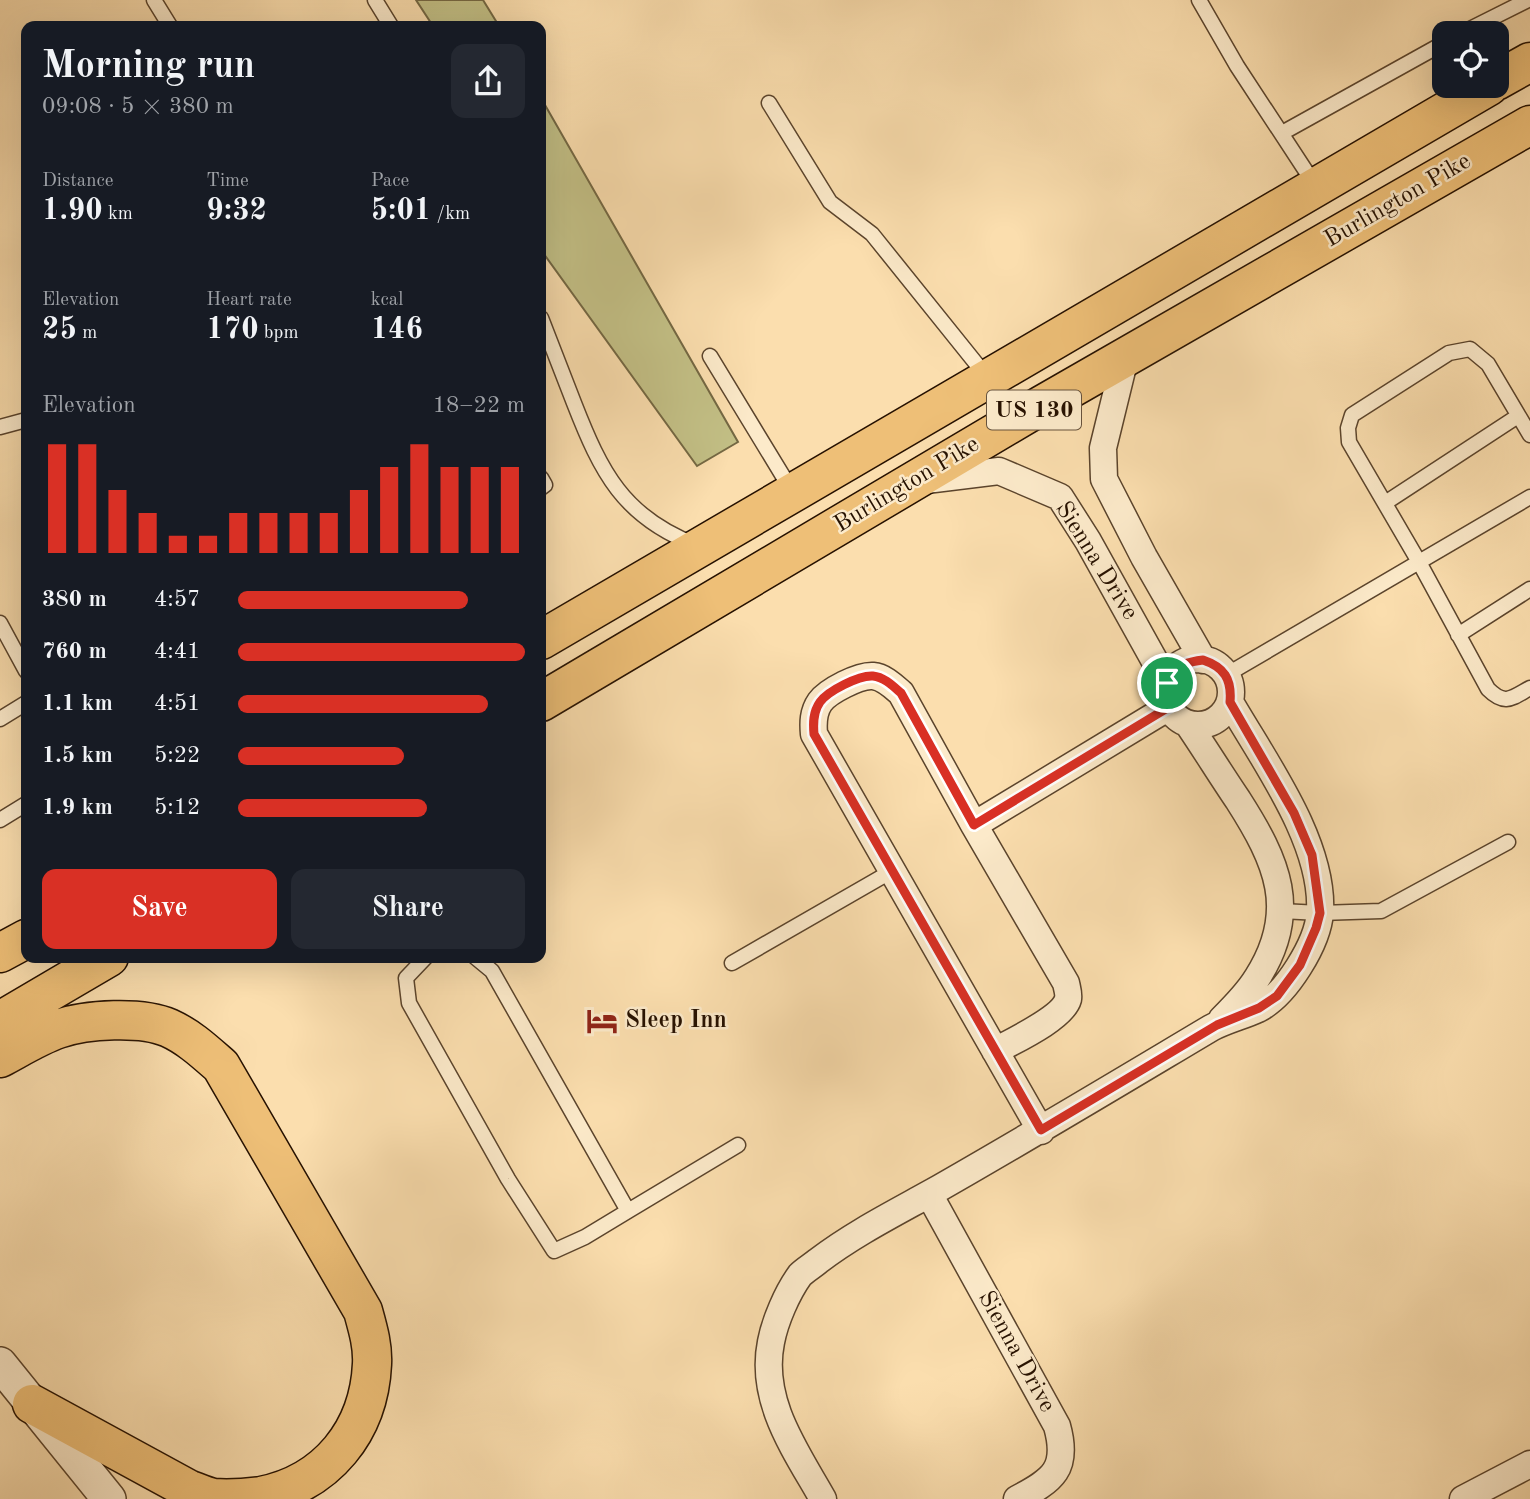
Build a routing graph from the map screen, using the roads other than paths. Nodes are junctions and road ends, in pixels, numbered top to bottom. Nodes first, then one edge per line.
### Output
1 (154, 0) edge
2 (375, 0) edge
3 (1199, 0) edge
4 (1528, 0) edge
5 (167, 21) edge
6 (388, 21) edge
7 (1486, 21) edge
8 (1432, 50) edge
9 (1530, 62) edge
10 (1509, 73) edge
11 (1464, 98) edge
12 (769, 103) dead end
13 (1530, 125) edge
14 (1282, 133) junction
15 (1316, 186) junction
16 (546, 331) edge
17 (710, 356) dead end
18 (1125, 358) junction
19 (988, 379) junction
20 (1518, 416) junction
21 (21, 421) edge
22 (0, 427) edge
23 (1530, 435) edge
24 (913, 481) junction
25 (793, 493) junction
26 (1530, 497) edge
27 (1385, 503) junction
28 (700, 546) junction
29 (1419, 562) junction
30 (1530, 589) edge
31 (0, 623) edge
32 (1458, 635) junction
33 (546, 637) edge
34 (1203, 660) junction
35 (21, 662) edge
36 (1227, 675) junction
37 (1530, 688) edge
38 (546, 699) edge
39 (1230, 702) junction
40 (1175, 705) junction
41 (21, 706) edge
42 (0, 719) edge
43 (21, 807) edge
44 (0, 820) edge
45 (974, 825) junction
46 (1508, 842) dead end
47 (892, 871) junction
48 (1282, 911) junction
49 (1320, 913) junction
50 (21, 934) edge
51 (0, 940) edge
52 (21, 942) edge
53 (0, 953) edge
54 (99, 963) edge
55 (420, 963) edge
56 (482, 963) edge
57 (732, 963) dead end
58 (0, 1021) edge
59 (1217, 1025) junction
60 (995, 1051) junction
61 (0, 1058) edge
62 (1041, 1130) junction
63 (738, 1145) dead end
64 (929, 1194) junction
65 (628, 1211) junction
66 (0, 1364) edge
67 (32, 1404) junction
68 (1530, 1464) edge
69 (109, 1499) edge
70 (823, 1499) edge
71 (1017, 1499) edge
72 (1463, 1499) edge

1 - 5 lane
2 - 6 lane
3 - 14 lane
4 - 7 lane
8 - 14 lane
9 - 10 highway, Burlington Pike / US 130
11 - 15 highway, Burlington Pike / US 130
12 - 19 lane
13 - 18 highway, Burlington Pike / US 130
14 - 15 lane
15 - 19 highway, Burlington Pike / US 130
16 - 28 lane
17 - 25 lane
18 - 24 highway, Burlington Pike / US 130
18 - 34 street, Sienna Drive
19 - 25 highway, Burlington Pike / US 130
20 - 23 lane
20 - 27 lane
20 - 27 lane
21 - 22 lane
24 - 38 highway, Burlington Pike / US 130
24 - 40 street, Sienna Drive
25 - 28 highway, Burlington Pike / US 130
26 - 29 lane
27 - 29 lane
28 - 33 highway, Burlington Pike / US 130
29 - 32 lane
29 - 36 lane
30 - 32 lane
31 - 35 lane
32 - 37 lane
34 - 36 street, Sienna Drive
34 - 40 street
36 - 39 street, Sienna Drive
39 - 40 street
39 - 49 street, Sienna Drive
40 - 45 street
40 - 48 street, Sienna Drive
41 - 42 lane
43 - 44 lane
45 - 47 street
45 - 60 street
46 - 49 lane
47 - 57 lane
47 - 60 street
48 - 49 lane
48 - 59 street, Sienna Drive
49 - 59 street, Sienna Drive
50 - 51 highway
52 - 53 highway
54 - 58 highway
55 - 65 lane
56 - 65 lane
59 - 62 street, Sienna Drive
60 - 62 street
61 - 67 highway
62 - 64 street, Sienna Drive
63 - 65 lane
64 - 70 street, Sienna Drive
64 - 71 street, Sienna Drive
66 - 67 street
67 - 69 street
68 - 72 street

